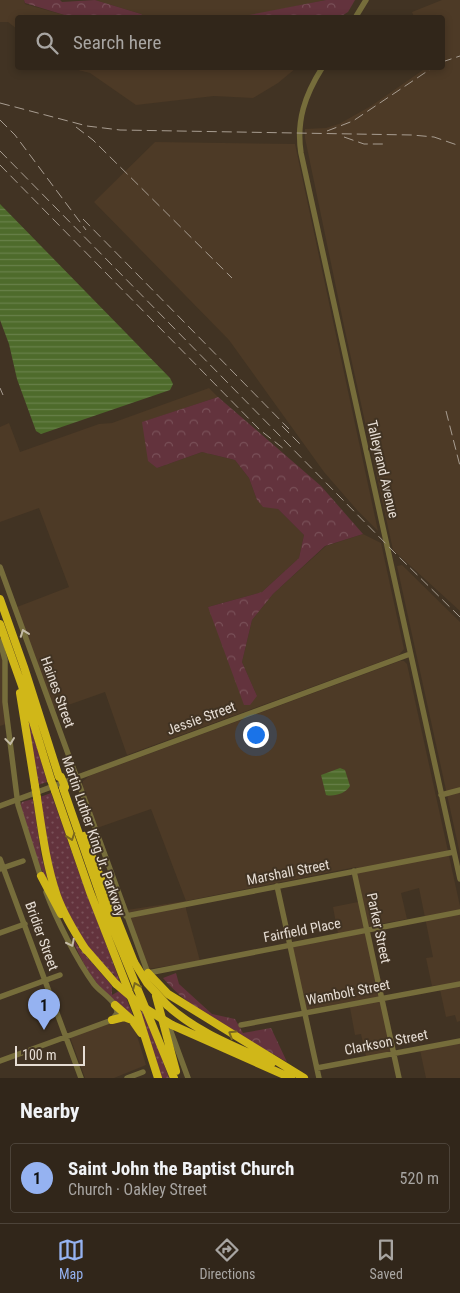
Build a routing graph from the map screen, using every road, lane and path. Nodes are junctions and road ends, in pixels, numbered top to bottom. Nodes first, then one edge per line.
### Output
1 (366, 0) edge
2 (357, 15) edge
3 (321, 70) edge
4 (0, 567) edge
5 (0, 599) edge
6 (0, 624) edge
7 (0, 641) edge
8 (410, 654) junction
9 (17, 672) junction
10 (76, 777) junction
11 (57, 778) junction
12 (61, 789) junction
13 (460, 790) edge
14 (441, 795) junction
15 (17, 800) junction
16 (0, 806) edge
17 (454, 852) junction
18 (0, 859) edge
19 (23, 860) dead end
20 (2, 868) edge
21 (354, 871) junction
22 (40, 876) junction
23 (460, 879) edge
24 (278, 886) junction
25 (460, 912) edge
26 (126, 916) junction
27 (25, 924) junction
28 (367, 931) junction
29 (0, 933) edge
30 (290, 945) junction
31 (86, 950) junction
32 (148, 973) junction
33 (60, 975) dead end
34 (45, 981) junction
35 (460, 984) edge
36 (156, 996) junction
37 (0, 997) edge
38 (382, 999) junction
39 (115, 1005) junction
40 (305, 1013) junction
41 (112, 1020) junction
42 (132, 1020) junction
43 (241, 1025) dead end
44 (66, 1037) junction
45 (460, 1041) edge
46 (150, 1050) junction
47 (394, 1054) junction
48 (0, 1061) edge
49 (317, 1068) junction
50 (143, 1072) dead end
51 (82, 1078) edge
52 (127, 1078) edge
53 (158, 1078) edge
54 (176, 1078) edge
55 (188, 1078) edge
56 (291, 1078) edge
57 (303, 1078) edge
58 (319, 1078) edge
59 (399, 1078) edge

1 - 2 street
3 - 8 street, Talleyrand Avenue
10 -> 4 street, Haines Street
5 - 11 highway, Martin Luther King Jr. Parkway
6 - 9 highway, Martin Luther King Jr. Parkway
7 -> 15 street
8 - 10 street, Jessie Street
8 - 14 street, Talleyrand Avenue
9 - 11 highway, Martin Luther King Jr. Parkway
9 - 31 highway, bridge
10 - 15 street, Jessie Street
10 - 26 street, Haines Street
11 - 12 highway, Martin Luther King Jr. Parkway, bridge
12 -> 46 highway, Martin Luther King Jr. Parkway
54 -> 12 highway, Martin Luther King Jr. Parkway
12 - 57 highway, bridge
13 - 14 street
14 - 17 street, Talleyrand Avenue
15 - 16 street, Jessie Street
15 - 22 street
17 - 21 street, Marshall Street
17 - 23 street, Talleyrand Avenue
18 - 20 street, Bridier Street
19 - 20 street
20 - 27 street, Bridier Street
21 - 24 street, Marshall Street
21 - 28 street, Parker Street
22 - 31 highway
22 -> 39 street
24 - 26 street, Marshall Street
24 - 30 street
25 - 28 street, Fairfield Place
26 - 32 street, Haines Street
27 - 29 street
27 - 34 street, Bridier Street
28 - 30 street, Fairfield Place
28 - 38 street, Parker Street
30 - 32 street, Fairfield Place
30 - 40 street
31 - 56 highway, bridge
32 - 36 street, Haines Street
57 -> 32 highway
33 - 34 street
34 - 37 street
34 - 44 street, Bridier Street
35 - 38 street, Wambolt Street
36 - 54 highway
36 - 55 street, Haines Street
38 - 40 street, Wambolt Street
38 - 47 street, Parker Street
39 - 41 street
39 - 42 highway
40 - 43 street, Wambolt Street
40 - 49 street
41 - 42 highway
41 - 44 street
42 - 46 highway
44 - 48 street
44 - 51 street, Bridier Street
45 - 47 street, Clarkson Street
46 - 53 highway, Martin Luther King Jr. Parkway
47 - 49 street, Clarkson Street
47 - 59 street, Parker Street
49 - 58 street
50 - 52 street

